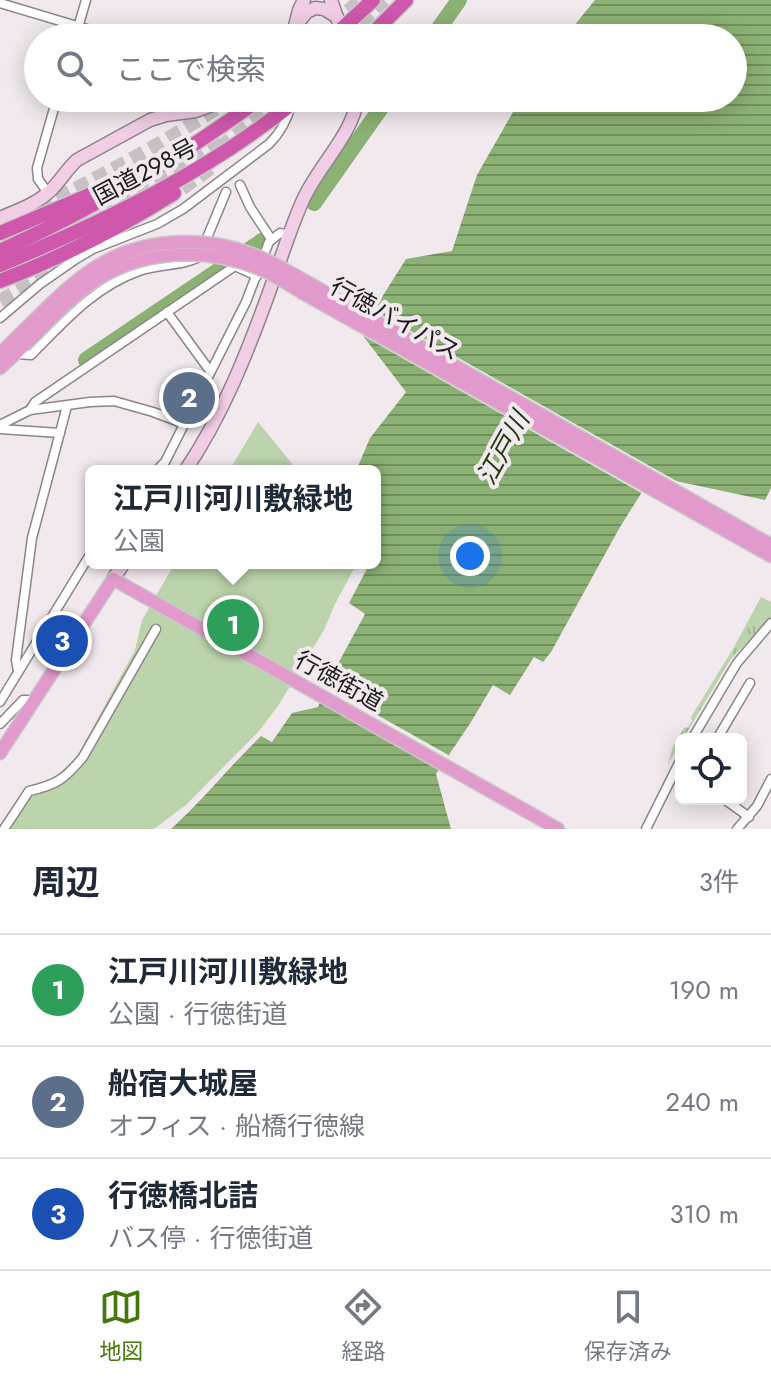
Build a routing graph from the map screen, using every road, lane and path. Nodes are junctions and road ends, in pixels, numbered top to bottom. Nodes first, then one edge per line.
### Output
1 (86, 0) edge
2 (304, 0) edge
3 (331, 0) edge
4 (373, 0) edge
5 (406, 0) edge
6 (0, 3) edge
7 (71, 24) edge
8 (79, 24) edge
9 (297, 24) joint
10 (334, 24) edge
11 (337, 24) edge
12 (347, 24) edge
13 (382, 24) edge
14 (53, 112) edge
15 (188, 112) edge
16 (242, 112) edge
17 (280, 112) edge
18 (291, 112) edge
19 (354, 112) edge
20 (237, 116) junction
21 (217, 158) junction
22 (240, 185) dead end
23 (226, 192) dead end
24 (48, 193) junction
25 (0, 218) edge
26 (0, 233) edge
27 (288, 235) junction
28 (271, 239) junction
29 (203, 250) junction
30 (0, 251) edge
31 (0, 265) edge
32 (261, 265) junction
33 (257, 276) junction
34 (0, 281) edge
35 (167, 312) junction
36 (0, 318) edge
37 (28, 334) junction
38 (0, 354) edge
39 (16, 354) junction
40 (0, 368) edge
41 (210, 371) junction
42 (67, 406) junction
43 (30, 410) junction
44 (185, 424) junction
45 (0, 427) edge
46 (60, 433) junction
47 (162, 465) edge
48 (189, 465) edge
49 (771, 545) edge
50 (771, 556) edge
51 (85, 563) edge
52 (120, 569) edge
53 (113, 579) junction
54 (771, 623) edge
55 (156, 629) dead end
56 (18, 671) junction
57 (750, 683) dead end
58 (34, 700) junction
59 (0, 702) edge
60 (0, 724) edge
61 (696, 733) edge
62 (721, 733) edge
63 (0, 753) edge
64 (675, 771) edge
65 (771, 779) edge
66 (732, 805) edge
67 (749, 817) junction
68 (4, 829) edge
69 (558, 829) edge
70 (646, 829) edge
71 (737, 829) edge

1 - 8 street
2 - 9 main road
3 - 11 main road
4 - 12 highway
5 - 13 highway
6 - 7 street
9 - 10 main road
14 - 24 street
15 - 24 main road
16 - 20 highway, 国道298号
17 - 21 highway, 国道298号
18 - 36 street
19 - 27 main road
20 - 26 highway
20 - 30 highway, 国道298号
21 - 31 highway, 国道298号
21 - 34 highway
22 - 28 street
23 - 29 street
24 - 25 main road
27 - 28 street
27 - 48 main road
28 - 32 street
29 - 32 street
29 - 39 street
32 - 33 street
33 - 35 street
33 - 41 street
35 - 41 street
35 - 43 street
37 - 38 main road, 行徳バイパス
37 - 39 main road, 行徳バイパス
37 - 49 main road, 行徳バイパス, bridge
37 - 50 main road, 行徳バイパス, bridge
39 - 40 main road, 行徳バイパス
41 - 44 street
42 - 43 street
42 - 44 street
42 - 46 street
43 - 45 street
44 - 47 street
45 - 46 street
46 - 56 street
51 - 56 street
52 - 53 main road
53 - 58 main road
53 - 69 main road, 行徳街道
54 - 61 street
55 - 68 street
56 - 59 street
57 - 62 street
58 - 60 street
58 - 63 main road
64 - 70 street
65 - 67 street
66 - 67 street
67 - 71 street

